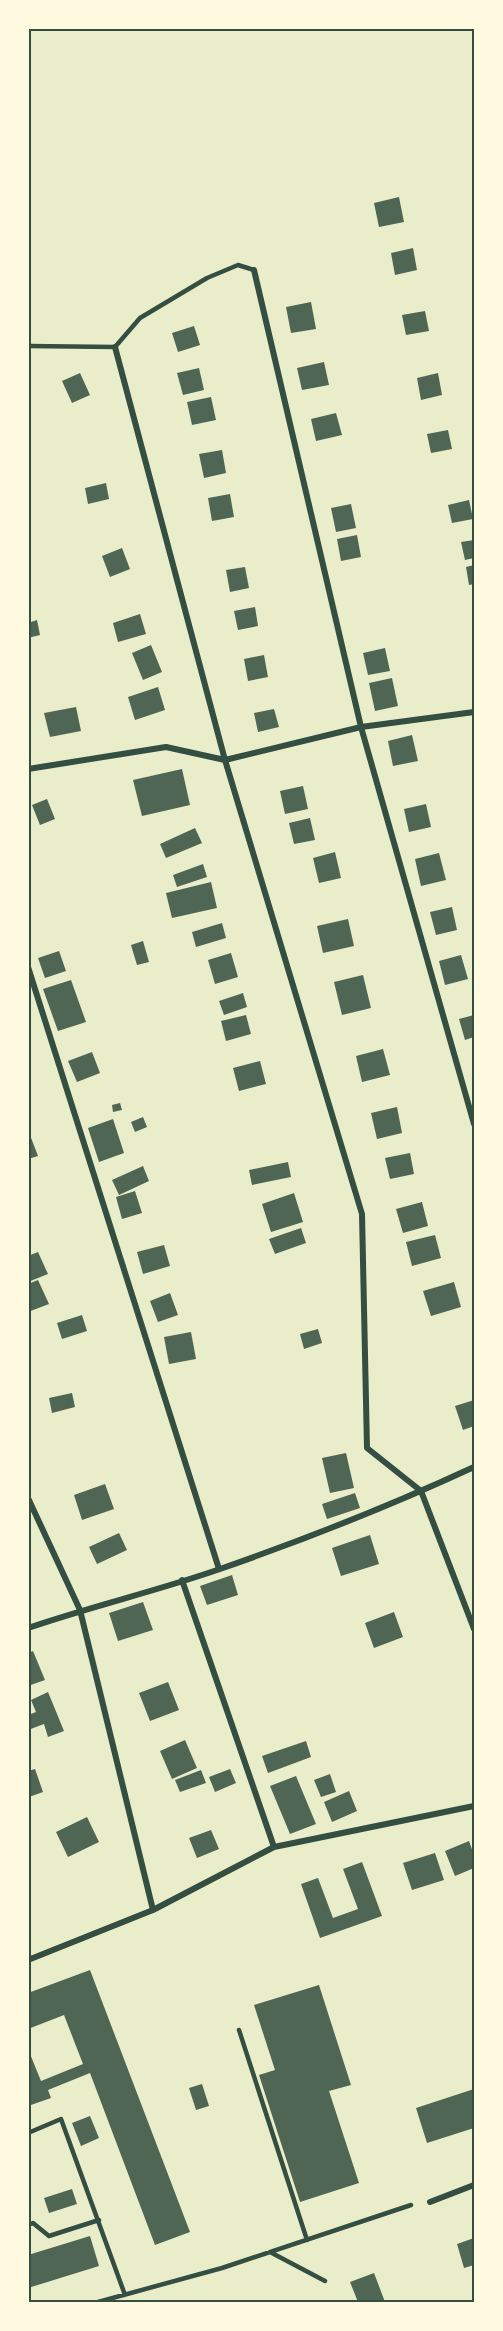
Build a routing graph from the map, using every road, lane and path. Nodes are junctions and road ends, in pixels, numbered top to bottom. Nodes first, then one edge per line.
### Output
1 (254, 270) joint
2 (28, 346) edge
3 (115, 347) junction
4 (474, 712) edge
5 (361, 728) junction
6 (225, 760) junction
7 (28, 769) edge
8 (28, 967) edge
9 (474, 1124) edge
10 (474, 1467) edge
11 (421, 1491) junction
12 (28, 1498) edge
13 (219, 1569) junction
14 (182, 1580) junction
15 (80, 1610) junction
16 (28, 1628) edge
17 (474, 1629) edge
18 (474, 1806) edge
19 (274, 1847) junction
20 (153, 1910) junction
21 (28, 1960) edge
22 (239, 2030) dead end
23 (28, 2133) edge
24 (474, 2185) edge
25 (430, 2202) dead end
26 (411, 2205) dead end
27 (99, 2220) junction
28 (28, 2224) edge
29 (307, 2240) junction
30 (270, 2252) junction
31 (325, 2282) dead end
32 (125, 2295) junction
33 (98, 2302) edge

1 - 3 lane
1 - 5 street
2 - 3 lane
3 - 6 street
4 - 5 street
5 - 6 street
5 - 9 street
6 - 7 street
6 - 11 street
8 - 13 street
10 - 11 street
11 - 13 street
11 - 17 street
12 - 15 street
13 - 14 street
14 - 15 street
14 - 19 street
15 - 16 street
15 - 20 street
18 - 19 street
19 - 20 street
20 - 21 street
22 - 29 lane
23 - 27 lane
24 - 25 street
26 - 29 lane
27 - 28 lane
27 - 32 lane
29 - 30 lane
30 - 31 lane
30 - 32 lane
32 - 33 lane

